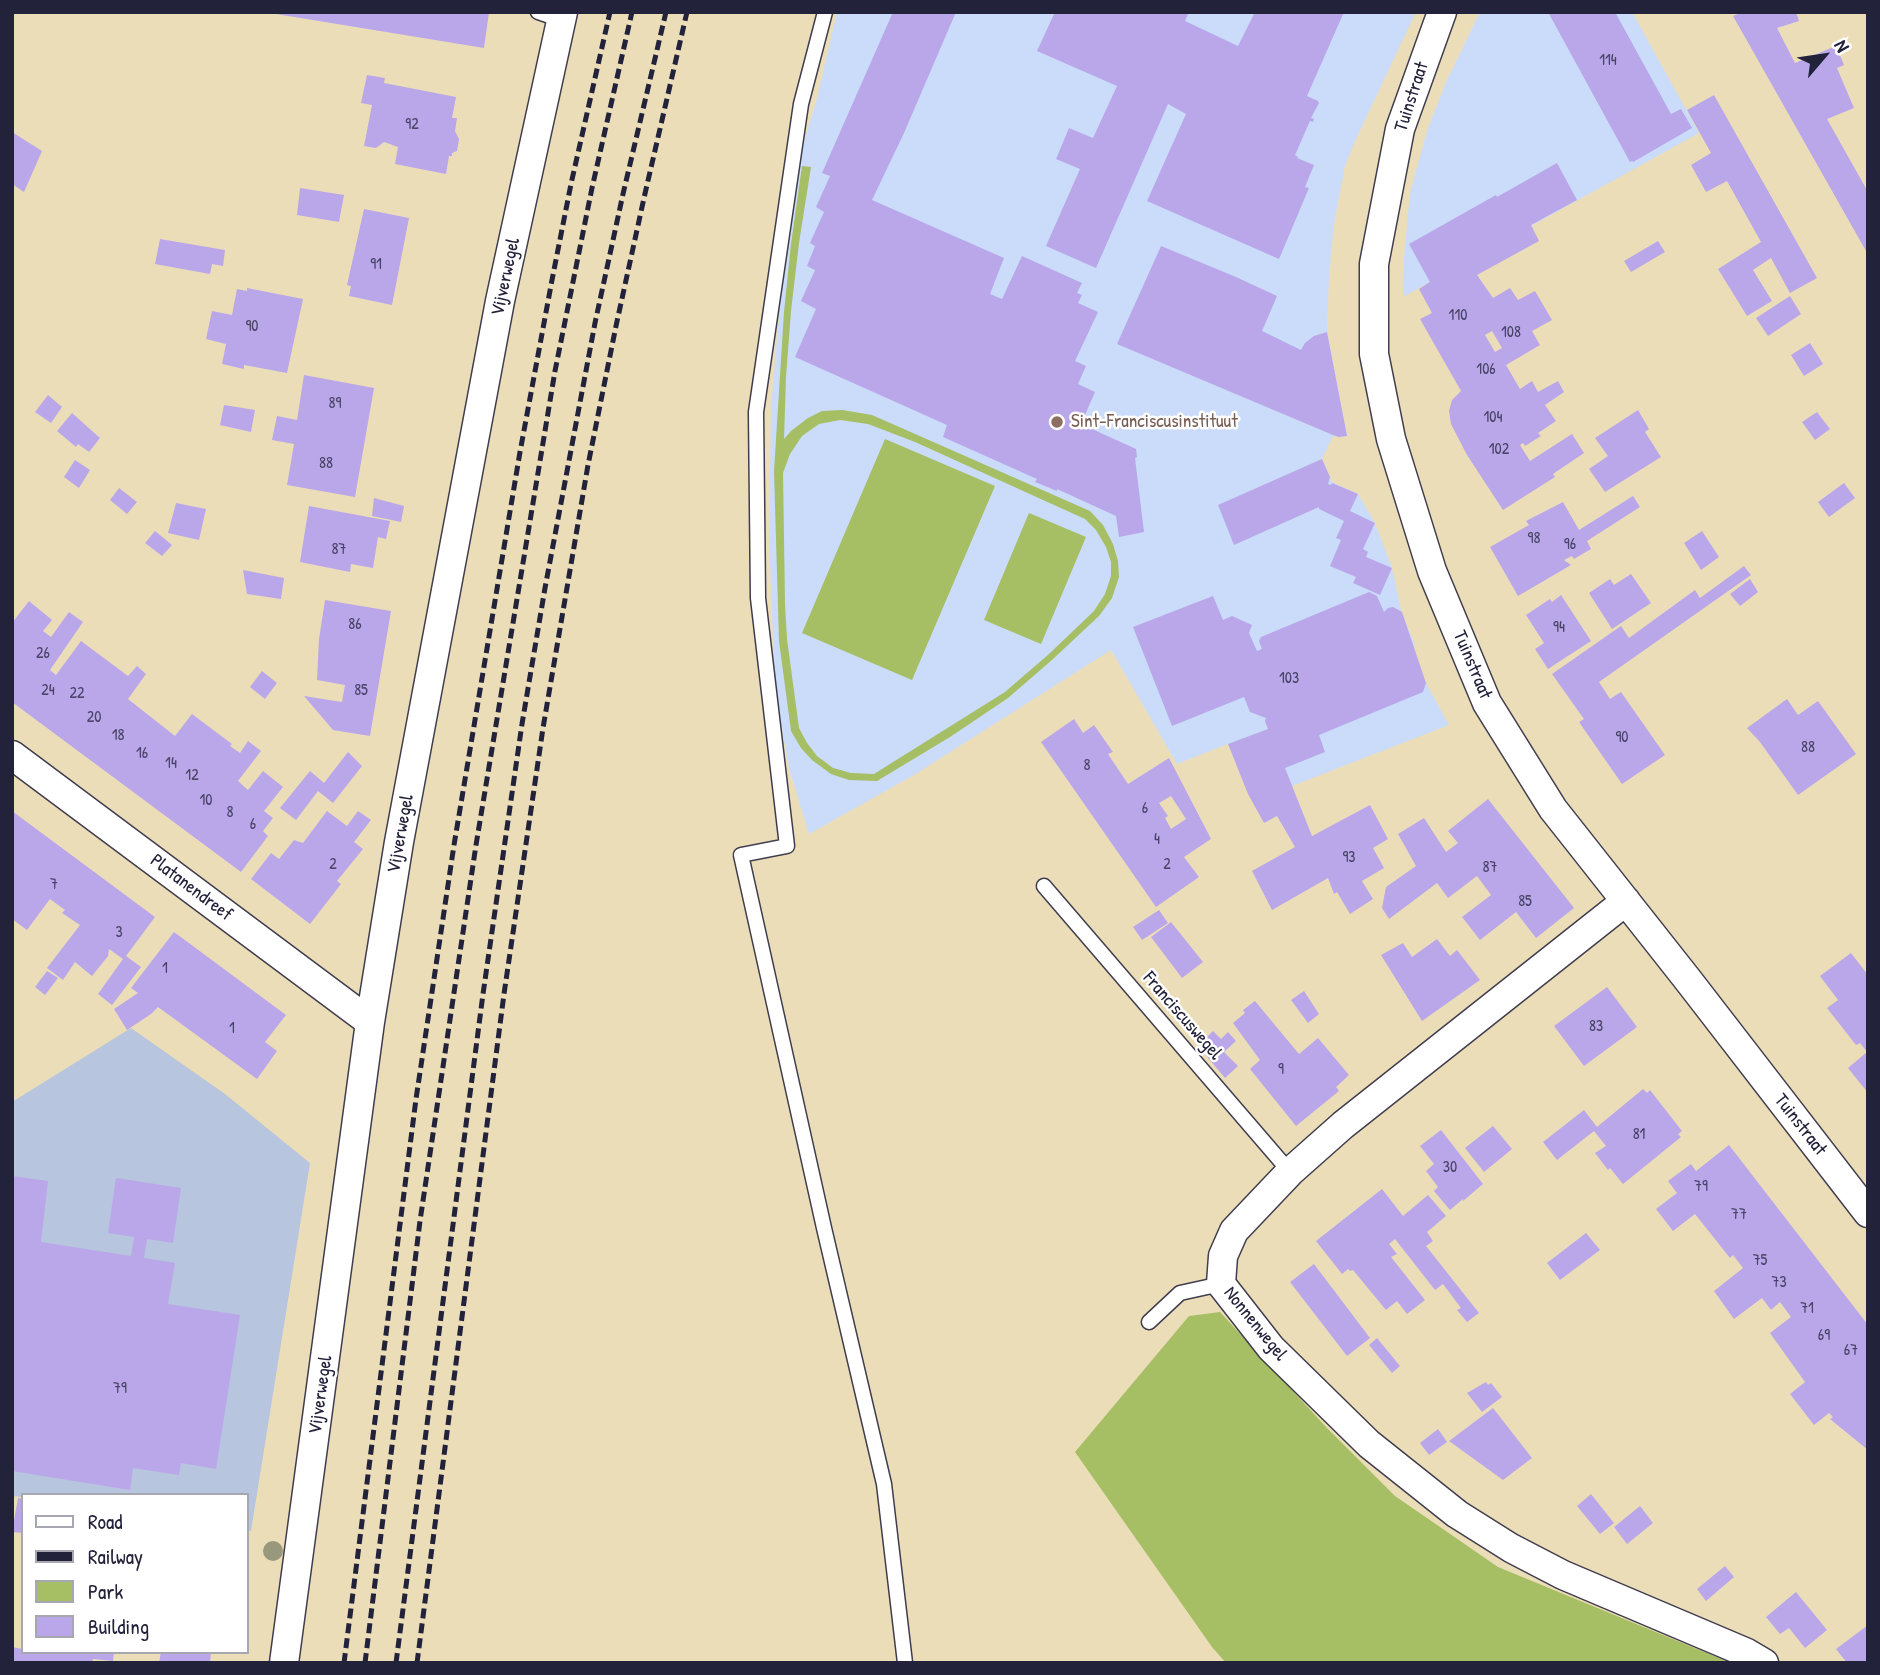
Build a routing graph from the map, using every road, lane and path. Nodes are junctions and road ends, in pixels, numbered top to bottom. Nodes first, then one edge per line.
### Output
1 (825, 12) edge
2 (1442, 12) edge
3 (554, 15) edge
4 (12, 755) edge
5 (1044, 886) dead end
6 (1626, 901) junction
7 (370, 1022) junction
8 (1290, 1172) junction
9 (1868, 1213) edge
10 (1221, 1284) junction
11 (1149, 1322) dead end
12 (284, 1663) edge
13 (905, 1663) edge
14 (1764, 1663) edge

1 - 13 lane
2 - 6 street, Tuinstraat
3 - 7 street, Vijverwegel
4 - 7 street, Platanendreef
5 - 8 lane, Franciscuswegel
6 - 8 street, Nonnenwegel
6 - 9 street, Tuinstraat
7 - 12 street, Vijverwegel
8 - 10 street, Nonnenwegel
10 - 11 lane
10 - 14 street, Nonnenwegel

